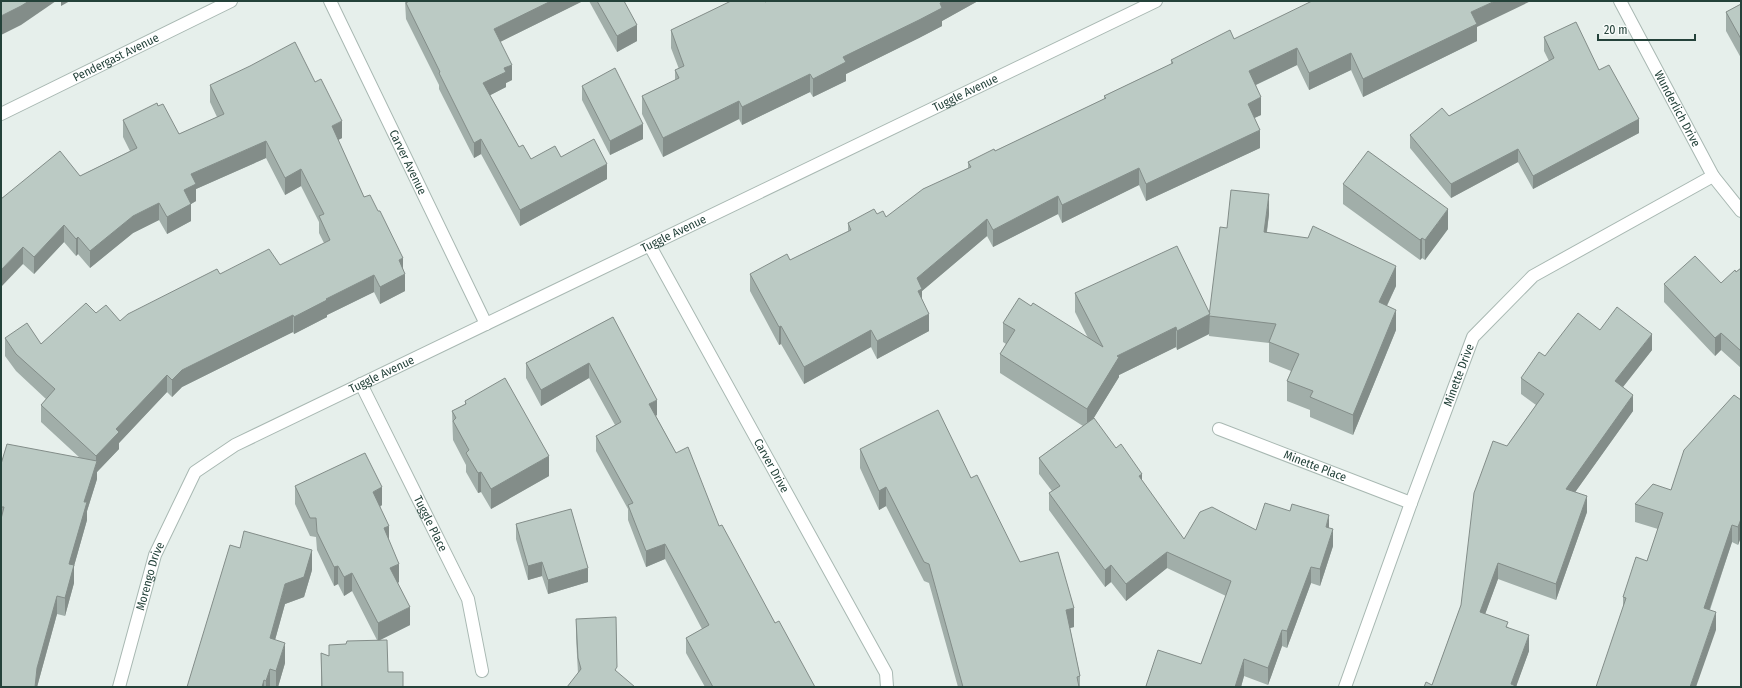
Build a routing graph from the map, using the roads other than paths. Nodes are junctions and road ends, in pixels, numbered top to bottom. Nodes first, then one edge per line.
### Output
1 (231, 1) edge
2 (330, 1) edge
3 (1156, 1) edge
4 (1620, 1) edge
5 (1, 114) edge
6 (1713, 176) junction
7 (1741, 211) edge
8 (650, 246) junction
9 (486, 324) junction
10 (361, 384) junction
11 (1219, 429) dead end
12 (195, 472) joint
13 (1411, 503) junction
14 (482, 671) dead end
15 (119, 687) edge
16 (887, 687) edge
17 (1345, 687) edge

1 - 5 street, Pendergast Avenue
2 - 9 street, Carver Avenue
3 - 8 street, Tuggle Avenue
4 - 6 street, Wunderlich Drive
6 - 7 street, Wunderlich Drive
6 - 13 street, Minette Drive
8 - 9 street, Tuggle Avenue
8 - 16 street, Carver Drive
9 - 10 street, Tuggle Avenue
10 - 12 street, Tuggle Avenue
10 - 14 street, Tuggle Place
11 - 13 street, Minette Place
12 - 15 street, Morengo Drive
13 - 17 street, Minette Drive

